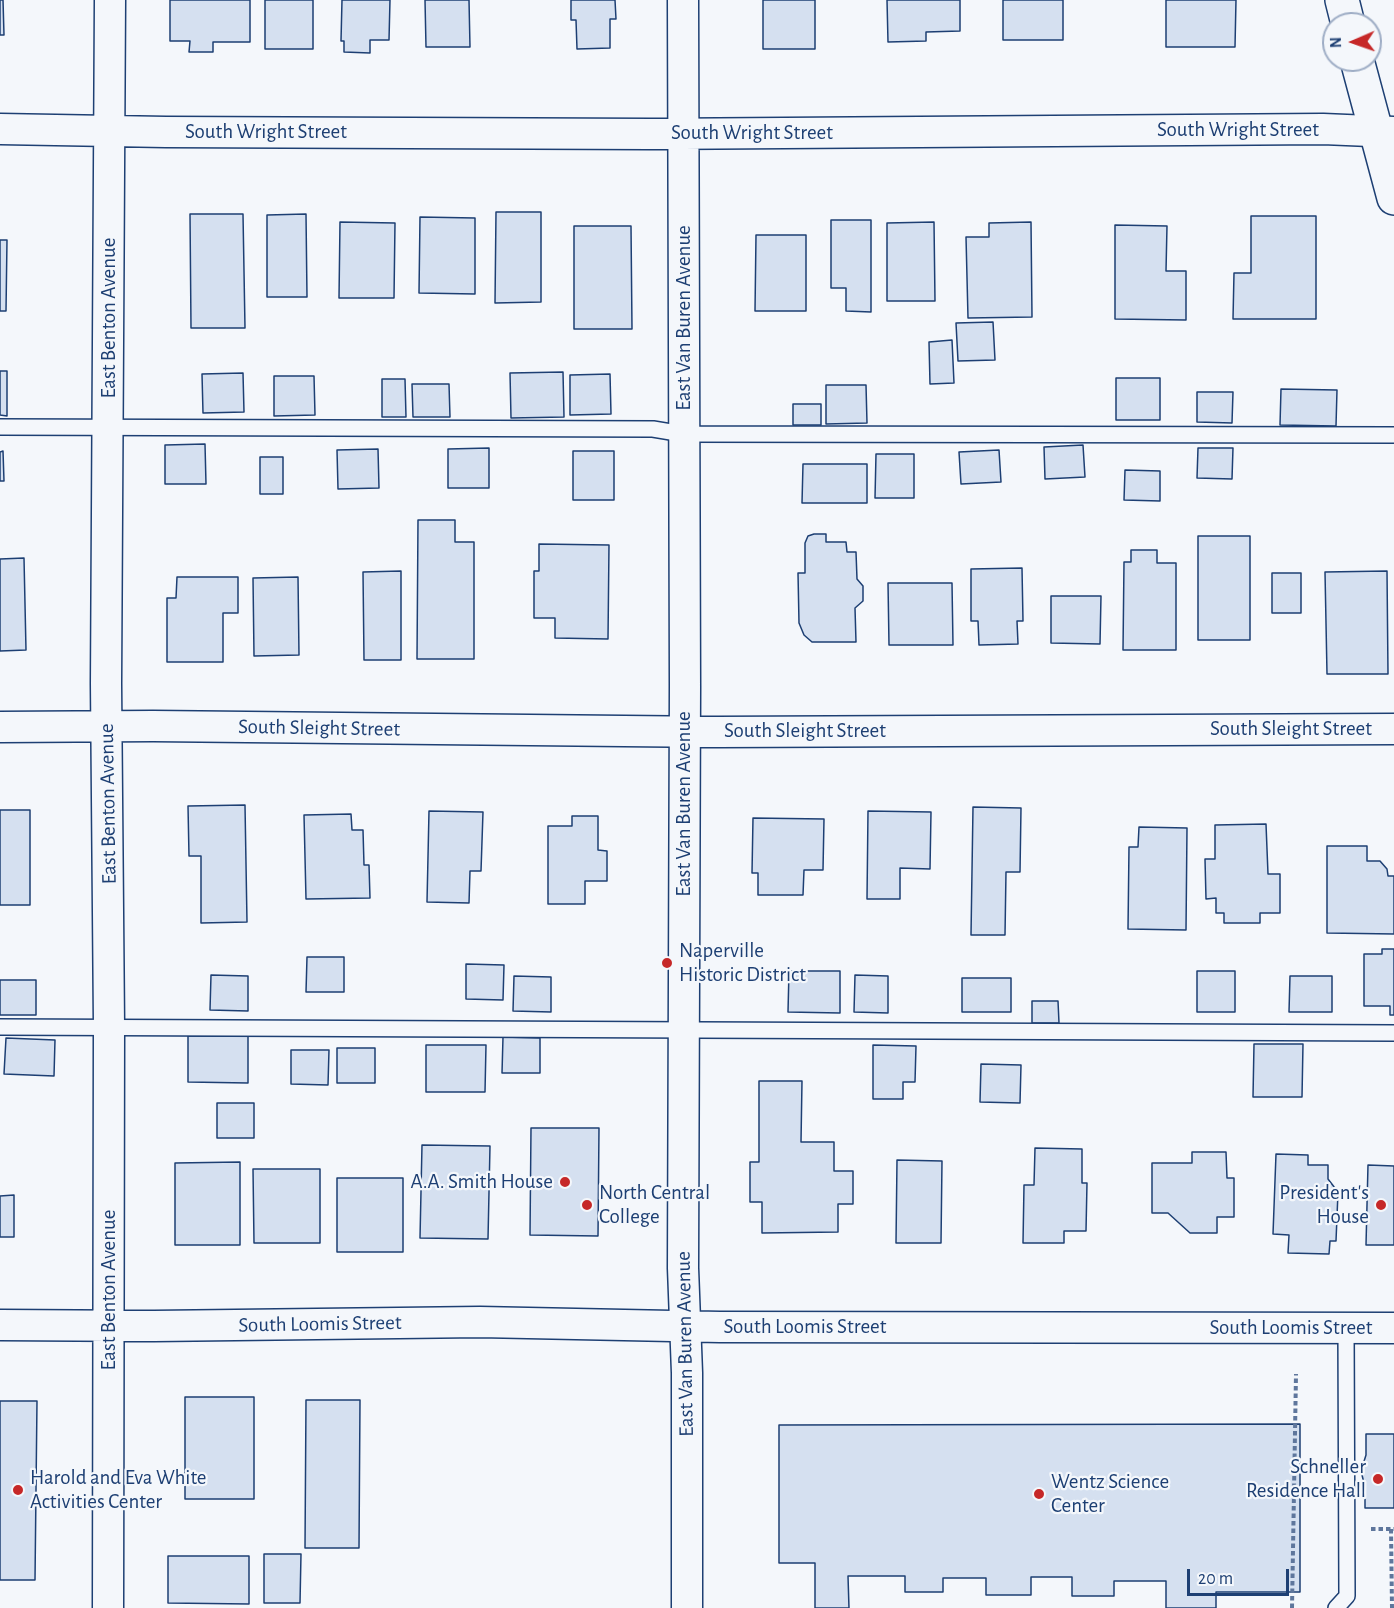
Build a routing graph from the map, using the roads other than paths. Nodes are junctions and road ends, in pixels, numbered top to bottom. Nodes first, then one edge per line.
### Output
1 (110, 0) edge
2 (684, 0) edge
3 (1362, 72) edge
4 (0, 129) edge
5 (110, 130) junction
6 (1385, 132) edge
7 (683, 134) junction
8 (1394, 198) edge
9 (0, 427) edge
10 (109, 427) junction
11 (684, 434) junction
12 (1394, 435) edge
13 (0, 727) edge
14 (107, 727) junction
15 (1394, 729) edge
16 (684, 731) junction
17 (109, 1026) junction
18 (0, 1027) edge
19 (683, 1029) junction
20 (1394, 1033) edge
21 (0, 1325) edge
22 (109, 1326) junction
23 (685, 1326) junction
24 (1346, 1328) junction
25 (1394, 1328) edge
26 (108, 1608) edge
27 (687, 1608) edge
28 (1336, 1608) edge

1 - 5 street, East Benton Avenue
2 - 7 street, East Van Buren Avenue
3 - 6 main road
4 - 5 street, South Wright Street
5 - 7 street, South Wright Street
5 - 10 street, East Benton Avenue
6 - 7 street, South Wright Street
6 - 8 main road
7 - 11 street, East Van Buren Avenue
9 - 10 lane
10 - 11 lane
10 - 14 street, East Benton Avenue
11 - 12 lane
11 - 16 street, East Van Buren Avenue
13 - 14 street, South Sleight Street
14 - 16 street, South Sleight Street
14 - 17 street, East Benton Avenue
15 - 16 street, South Sleight Street
16 - 19 street, East Van Buren Avenue
17 - 18 lane
17 - 19 lane
17 - 22 street, East Benton Avenue
19 - 20 lane
19 - 23 street, East Van Buren Avenue
21 - 22 street, South Loomis Street
22 - 23 street, South Loomis Street
22 - 26 street, East Benton Avenue
23 - 24 street, South Loomis Street
23 - 27 street, East Van Buren Avenue
24 - 25 street, South Loomis Street
24 - 28 lane

